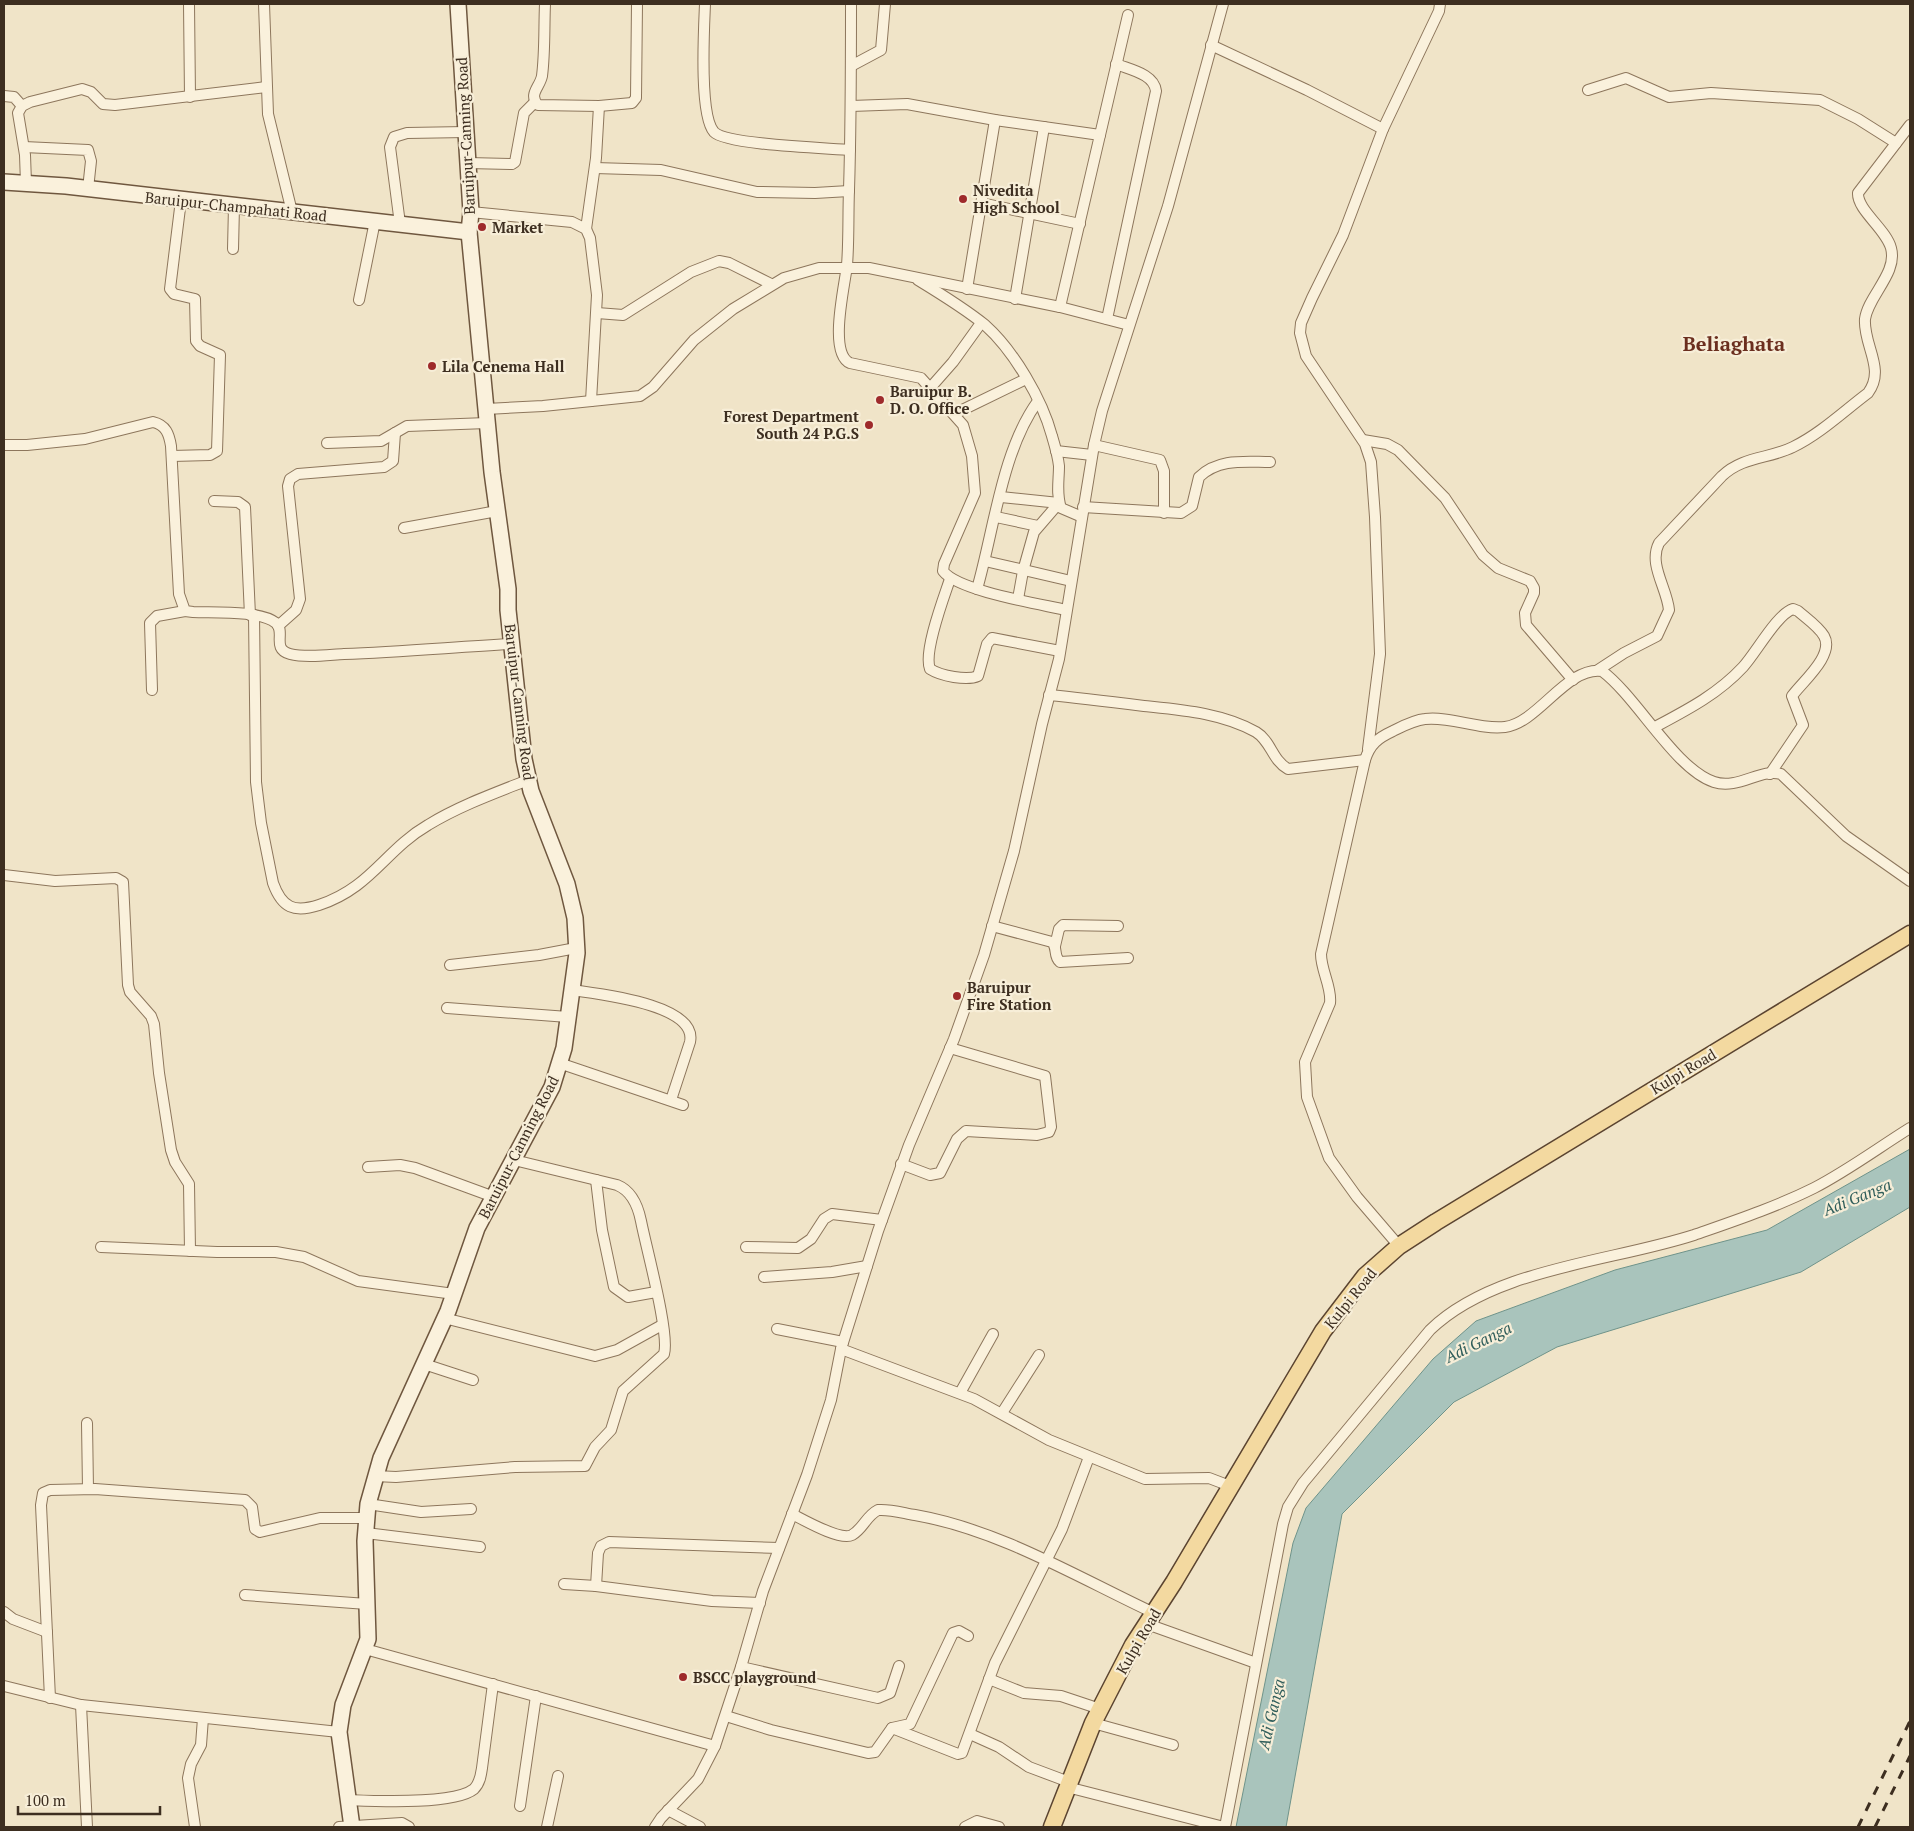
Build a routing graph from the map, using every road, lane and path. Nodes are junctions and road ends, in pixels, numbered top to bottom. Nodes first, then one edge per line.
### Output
1 (189, 4) edge
2 (264, 4) edge
3 (458, 4) edge
4 (545, 4) edge
5 (638, 4) edge
6 (705, 4) edge
7 (851, 4) edge
8 (885, 4) edge
9 (1223, 4) edge
10 (1440, 4) edge
11 (1128, 15) dead end
12 (1211, 45) junction
13 (1116, 64) junction
14 (851, 66) junction
15 (266, 87) junction
16 (1588, 90) dead end
17 (4, 96) edge
18 (190, 97) junction
19 (535, 102) junction
20 (22, 106) junction
21 (600, 106) junction
22 (852, 106) junction
23 (995, 120) junction
24 (1910, 125) edge
25 (1044, 127) junction
26 (1383, 129) junction
27 (466, 132) junction
28 (1100, 134) junction
29 (1896, 143) junction
30 (24, 147) junction
31 (850, 150) junction
32 (468, 163) junction
33 (594, 168) junction
34 (4, 182) edge
35 (26, 183) junction
36 (88, 189) junction
37 (849, 190) junction
38 (181, 200) junction
39 (981, 203) junction
40 (234, 206) junction
41 (292, 212) junction
42 (471, 212) junction
43 (1029, 214) junction
44 (375, 221) junction
45 (400, 224) junction
46 (1080, 224) junction
47 (586, 229) junction
48 (469, 232) junction
49 (233, 248) dead end
50 (847, 266) junction
51 (911, 276) junction
52 (772, 284) junction
53 (967, 289) junction
54 (1015, 299) junction
55 (359, 300) dead end
56 (1060, 307) junction
57 (597, 313) junction
58 (1108, 319) junction
59 (981, 323) junction
60 (1129, 325) junction
61 (1026, 379) junction
62 (931, 387) junction
63 (591, 401) junction
64 (1038, 401) junction
65 (954, 414) junction
66 (487, 416) junction
67 (395, 434) junction
68 (1363, 440) junction
69 (328, 443) dead end
70 (4, 445) edge
71 (1093, 450) junction
72 (1056, 451) junction
73 (172, 456) junction
74 (1270, 462) dead end
75 (1001, 497) junction
76 (214, 501) dead end
77 (1059, 503) junction
78 (497, 511) junction
79 (1083, 512) junction
80 (1164, 513) junction
81 (996, 517) junction
82 (1038, 526) junction
83 (404, 528) dead end
84 (985, 561) junction
85 (1023, 571) junction
86 (950, 579) junction
87 (1071, 581) junction
88 (978, 589) junction
89 (1018, 599) junction
90 (1066, 610) junction
91 (185, 611) junction
92 (252, 615) junction
93 (278, 626) junction
94 (512, 644) junction
95 (1060, 651) junction
96 (1598, 670) junction
97 (1573, 680) junction
98 (152, 690) dead end
99 (1049, 695) junction
100 (1655, 727) junction
101 (1368, 750) junction
102 (1365, 760) junction
103 (1770, 774) junction
104 (528, 780) junction
105 (4, 874) edge
106 (1910, 881) edge
107 (992, 926) junction
108 (1118, 926) dead end
109 (1910, 934) edge
110 (1055, 946) junction
111 (576, 948) junction
112 (1128, 958) dead end
113 (450, 965) dead end
114 (572, 990) junction
115 (447, 1008) dead end
116 (568, 1017) junction
117 (950, 1048) junction
118 (559, 1063) junction
119 (671, 1100) junction
120 (683, 1104) dead end
121 (1909, 1132) edge
122 (514, 1160) junction
123 (901, 1164) junction
124 (368, 1167) dead end
125 (596, 1180) junction
126 (494, 1197) junction
127 (882, 1220) junction
128 (1399, 1246) junction
129 (101, 1247) dead end
130 (746, 1247) dead end
131 (190, 1251) junction
132 (867, 1266) junction
133 (764, 1277) dead end
134 (656, 1292) junction
135 (454, 1294) junction
136 (444, 1318) junction
137 (662, 1325) junction
138 (777, 1328) dead end
139 (993, 1334) dead end
140 (842, 1346) junction
141 (1039, 1355) dead end
142 (424, 1364) junction
143 (473, 1380) dead end
144 (960, 1393) junction
145 (1002, 1413) junction
146 (87, 1423) dead end
147 (1089, 1457) junction
148 (376, 1476) junction
149 (1230, 1486) junction
150 (88, 1489) junction
151 (471, 1509) dead end
152 (792, 1514) junction
153 (367, 1518) junction
154 (480, 1547) dead end
155 (779, 1548) junction
156 (1046, 1561) junction
157 (564, 1584) dead end
158 (596, 1586) junction
159 (245, 1595) dead end
160 (760, 1603) junction
161 (367, 1604) junction
162 (4, 1612) edge
163 (1150, 1618) junction
164 (48, 1632) junction
165 (968, 1636) dead end
166 (364, 1649) junction
167 (1256, 1664) junction
168 (899, 1666) dead end
169 (741, 1667) junction
170 (989, 1678) junction
171 (492, 1684) junction
172 (4, 1686) edge
173 (536, 1696) junction
174 (50, 1698) junction
175 (81, 1705) junction
176 (726, 1716) junction
177 (1097, 1716) junction
178 (203, 1718) junction
179 (892, 1728) junction
180 (339, 1732) junction
181 (970, 1734) junction
182 (1173, 1745) dead end
183 (715, 1746) junction
184 (558, 1776) dead end
185 (1068, 1784) junction
186 (348, 1800) junction
187 (520, 1806) dead end
188 (668, 1810) junction
189 (87, 1827) edge
190 (195, 1827) edge
191 (347, 1827) edge
192 (409, 1827) edge
193 (548, 1827) edge
194 (655, 1827) edge
195 (700, 1827) edge
196 (965, 1827) edge
197 (999, 1827) edge
198 (1052, 1827) edge
199 (1224, 1827) edge

1 - 18 street
2 - 15 street
3 - 27 main road, Baruipur-Canning Road
4 - 19 street
5 - 21 street
6 - 31 street
7 - 14 street
8 - 14 street
9 - 12 street
10 - 26 street
11 - 13 street
12 - 26 street
12 - 60 street
13 - 28 street
13 - 58 street
14 - 22 street
15 - 18 street
15 - 41 street
16 - 29 street
17 - 20 street
18 - 20 street
19 - 21 street
19 - 32 street
20 - 30 street
21 - 33 street
22 - 23 street
22 - 31 street
23 - 25 street
23 - 39 street
24 - 29 street
25 - 28 street
25 - 43 street
26 - 68 street
27 - 32 main road, Baruipur-Canning Road
27 - 45 street
28 - 46 street
29 - 96 street
30 - 35 street
30 - 36 street
31 - 37 street
32 - 42 main road, Baruipur-Canning Road
33 - 37 street
33 - 47 street
34 - 35 main road, Baruipur-Champahati Road
35 - 36 main road, Baruipur-Champahati Road
36 - 38 main road, Baruipur-Champahati Road
37 - 50 street
38 - 40 main road, Baruipur-Champahati Road
38 - 73 street
39 - 43 street
39 - 53 street
40 - 41 main road, Baruipur-Champahati Road
40 - 49 street
41 - 44 main road, Baruipur-Champahati Road
42 - 47 street
42 - 48 main road, Baruipur-Canning Road
43 - 46 street
43 - 54 street
44 - 45 main road, Baruipur-Champahati Road
44 - 55 street
45 - 48 main road, Baruipur-Champahati Road
46 - 56 street
47 - 57 street
48 - 66 main road, Baruipur-Canning Road
50 - 51 street
50 - 52 street
50 - 62 street
51 - 53 street
51 - 59 street
52 - 57 street
52 - 63 street
53 - 54 street
54 - 56 street
56 - 58 street
57 - 63 street
58 - 60 street
59 - 61 street
59 - 62 street
60 - 71 street
61 - 64 street
61 - 65 street
62 - 65 street
63 - 66 street
64 - 72 street
64 - 75 street
65 - 86 street
66 - 67 street
66 - 78 main road, Baruipur-Canning Road
67 - 69 street
67 - 93 street
68 - 97 street
68 - 101 street
70 - 73 street
71 - 72 street
71 - 79 street
71 - 80 street
72 - 77 street
73 - 91 street
74 - 80 street
75 - 77 street
75 - 81 street
76 - 92 street
77 - 79 street
77 - 82 street
78 - 83 street
78 - 94 main road, Baruipur-Canning Road
79 - 80 street
79 - 87 street
81 - 82 street
81 - 84 street
82 - 85 street
84 - 85 street
84 - 88 street
85 - 87 street
85 - 89 street
86 - 88 street
86 - 95 street
87 - 90 street
88 - 89 street
89 - 90 street
90 - 95 street
91 - 92 street
91 - 98 street
92 - 93 street
92 - 104 street
93 - 94 street
94 - 104 main road, Baruipur-Canning Road
95 - 99 street
96 - 97 street
96 - 100 street
97 - 101 street
99 - 102 street
99 - 107 street
100 - 103 street
100 - 103 street
101 - 102 street
102 - 128 street
103 - 106 street
104 - 111 main road, Baruipur-Canning Road
105 - 131 street
107 - 110 street
107 - 117 street
108 - 110 street
109 - 128 main road, Kulpi Road
110 - 112 street
111 - 113 street
111 - 114 main road, Baruipur-Canning Road
114 - 116 main road, Baruipur-Canning Road
114 - 119 street
115 - 116 street
116 - 118 main road, Baruipur-Canning Road
117 - 123 street
117 - 123 street
118 - 119 street
118 - 122 main road, Baruipur-Canning Road
119 - 120 street
121 - 167 street
122 - 125 street
122 - 126 main road, Baruipur-Canning Road
123 - 127 street
124 - 126 street
125 - 134 street
125 - 134 street
126 - 135 main road, Baruipur-Canning Road
127 - 130 street
127 - 132 street
128 - 149 main road, Kulpi Road
129 - 131 street
131 - 135 street
132 - 133 street
132 - 140 street
134 - 137 street
135 - 136 main road, Baruipur-Canning Road
136 - 137 street
136 - 142 main road, Baruipur-Canning Road
137 - 148 street
138 - 140 street
139 - 144 street
140 - 144 street
140 - 152 street
141 - 145 street
142 - 143 street
142 - 148 main road, Baruipur-Canning Road
144 - 145 street
145 - 147 street
146 - 150 street
147 - 149 street
147 - 156 street
148 - 153 main road, Baruipur-Canning Road
149 - 163 main road, Kulpi Road
150 - 153 street
150 - 164 street
151 - 153 street
152 - 155 street
152 - 156 street
153 - 154 street
153 - 161 main road, Baruipur-Canning Road
155 - 158 street
155 - 160 street
156 - 163 street
156 - 170 street
157 - 158 street
158 - 160 street
159 - 161 street
160 - 169 street
161 - 166 main road, Baruipur-Canning Road
162 - 164 street
163 - 167 street
163 - 177 main road, Kulpi Road
164 - 174 street
165 - 179 street
166 - 171 street
166 - 180 main road, Baruipur-Canning Road
167 - 199 street
168 - 169 street
169 - 176 street
170 - 177 street
170 - 181 street
171 - 173 street
171 - 186 street
172 - 174 street
173 - 183 street
173 - 187 street
174 - 175 street
175 - 178 street
175 - 189 street
176 - 179 street
176 - 183 street
177 - 182 street
177 - 185 main road, Kulpi Road
178 - 180 street
178 - 190 street
179 - 181 street
180 - 186 main road, Baruipur-Canning Road
181 - 185 street
183 - 188 street
184 - 193 street
185 - 198 main road, Kulpi Road
185 - 199 street
186 - 191 main road, Baruipur-Canning Road
188 - 194 street
188 - 195 street
191 - 192 street
196 - 197 street

